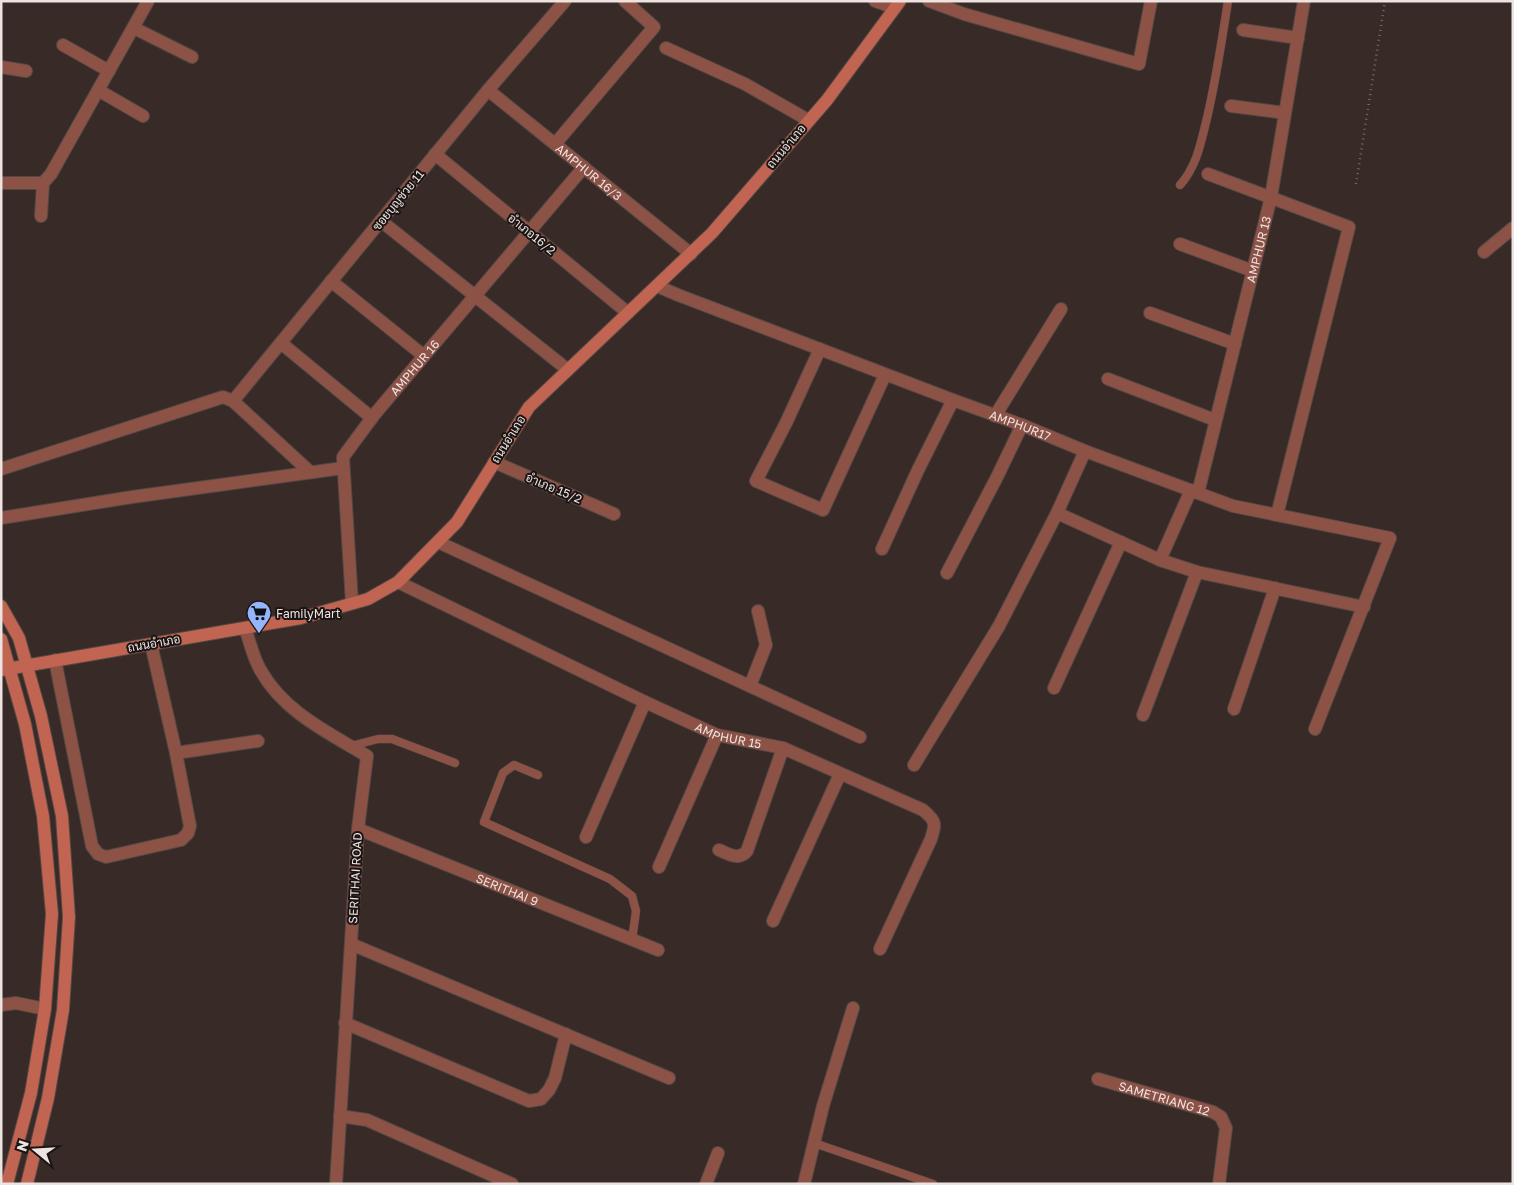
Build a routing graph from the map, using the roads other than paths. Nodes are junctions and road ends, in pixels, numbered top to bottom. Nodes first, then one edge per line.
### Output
1 (148, 1) edge
2 (565, 1) edge
3 (625, 1) edge
4 (875, 1) edge
5 (928, 1) edge
6 (1152, 1) edge
7 (1228, 1) edge
8 (1304, 1) edge
9 (897, 5) edge
10 (134, 28) junction
11 (1243, 30) dead end
12 (1298, 38) junction
13 (62, 45) dead end
14 (666, 48) dead end
15 (192, 57) dead end
16 (1, 67) edge
17 (26, 71) dead end
18 (109, 71) junction
19 (98, 90) junction
20 (488, 90) junction
21 (1231, 106) dead end
22 (1285, 113) junction
23 (143, 116) dead end
24 (808, 120) junction
25 (555, 144) junction
26 (435, 154) junction
27 (584, 167) junction
28 (1208, 174) dead end
29 (1, 183) edge
30 (43, 183) junction
31 (1180, 185) dead end
32 (1271, 197) junction
33 (41, 216) dead end
34 (380, 221) junction
35 (1513, 228) edge
36 (530, 232) junction
37 (1180, 244) dead end
38 (1484, 252) dead end
39 (691, 254) junction
40 (1253, 271) junction
41 (332, 281) junction
42 (657, 286) junction
43 (475, 296) junction
44 (1061, 309) dead end
45 (628, 313) junction
46 (1150, 313) dead end
47 (281, 343) junction
48 (1235, 344) junction
49 (820, 350) junction
50 (424, 356) junction
51 (568, 370) junction
52 (886, 375) junction
53 (1108, 379) dead end
54 (953, 400) junction
55 (233, 401) junction
56 (995, 416) junction
57 (372, 418) junction
58 (1216, 420) junction
59 (1022, 424) junction
60 (1085, 451) junction
61 (494, 462) junction
62 (343, 468) junction
63 (1, 469) edge
64 (310, 472) junction
65 (1194, 492) junction
66 (1057, 513) junction
67 (614, 514) dead end
68 (1277, 515) junction
69 (1, 518) edge
70 (438, 542) junction
71 (1121, 542) junction
72 (882, 549) dead end
73 (1160, 560) junction
74 (947, 572) dead end
75 (1197, 572) junction
76 (398, 582) junction
77 (1276, 588) junction
78 (352, 603) junction
79 (1, 606) edge
80 (1364, 606) junction
81 (758, 611) dead end
82 (245, 628) junction
83 (1, 639) edge
84 (150, 644) junction
85 (55, 660) junction
86 (27, 666) junction
87 (6, 669) edge
88 (750, 686) junction
89 (1054, 688) dead end
90 (645, 702) junction
91 (1234, 709) dead end
92 (1143, 715) dead end
93 (1315, 730) dead end
94 (716, 735) junction
95 (860, 738) dead end
96 (258, 741) dead end
97 (351, 746) junction
98 (783, 748) junction
99 (176, 753) junction
100 (455, 763) dead end
101 (914, 765) dead end
102 (840, 774) junction
103 (538, 775) dead end
104 (358, 829) junction
105 (586, 837) dead end
106 (719, 850) dead end
107 (659, 867) dead end
108 (773, 921) dead end
109 (632, 940) junction
110 (351, 944) junction
111 (880, 948) dead end
112 (658, 950) dead end
113 (1, 1005) edge
114 (853, 1008) dead end
115 (45, 1009) junction
116 (345, 1023) junction
117 (566, 1034) junction
118 (669, 1078) dead end
119 (1098, 1080) dead end
120 (340, 1116) junction
121 (814, 1143) junction
122 (718, 1153) dead end
123 (7, 1184) edge
124 (27, 1184) edge
125 (336, 1184) edge
126 (512, 1184) edge
127 (706, 1184) edge
128 (804, 1184) edge
129 (933, 1184) edge
130 (1219, 1184) edge

1 - 10 street
2 - 20 street, ซอยบุญช่วย 11
3 - 25 street
4 - 9 street
5 - 6 street
7 - 31 lane
8 - 12 street, AMPHUR 13
9 - 24 street, ถนนอำเภอ
10 - 15 street
10 - 18 street
11 - 12 street
12 - 22 street, AMPHUR 13
13 - 18 street
14 - 24 street
16 - 17 street
18 - 19 street
19 - 23 street
19 - 30 street
20 - 25 street, AMPHUR 16/3
20 - 26 street, ซอยบุญช่วย 11
21 - 22 street
22 - 32 street, AMPHUR 13
24 - 39 street, ถนนอำเภอ
25 - 27 street, AMPHUR 16/3
26 - 34 street, ซอยบุญช่วย 11
26 - 36 street, อำเภอ16/2
27 - 36 street, AMPHUR 16
27 - 39 street, AMPHUR 16/3
28 - 32 street
29 - 30 street
30 - 33 street
32 - 40 street, AMPHUR 13
32 - 68 street
34 - 41 street, ซอยบุญช่วย 11
34 - 43 street
35 - 38 street
36 - 43 street, AMPHUR 16
36 - 45 street, อำเภอ16/2
37 - 40 street
39 - 42 street, ถนนอำเภอ
40 - 48 street, AMPHUR 13
41 - 47 street, ซอยบุญช่วย 11
41 - 50 street
42 - 45 street, ถนนอำเภอ
42 - 49 street, AMPHUR17
43 - 50 street, AMPHUR 16
43 - 51 street
44 - 56 street
45 - 51 street, ถนนอำเภอ
46 - 48 street
47 - 55 street, ซอยบุญช่วย 11
47 - 57 street
48 - 58 street, AMPHUR 13
49 - 52 street, AMPHUR17
49 - 52 street
50 - 57 street, AMPHUR 16
51 - 61 street, ถนนอำเภอ
52 - 54 street, AMPHUR17
53 - 58 street
54 - 56 street, AMPHUR17
54 - 72 street
55 - 63 street
55 - 64 street
56 - 59 street, AMPHUR17
57 - 62 street, AMPHUR 16
58 - 65 street, AMPHUR 13
59 - 60 street, AMPHUR17
59 - 74 street
60 - 65 street, AMPHUR17
60 - 66 street
61 - 67 street, อำเภอ 15/2
61 - 70 street, ถนนอำเภอ
62 - 64 street
62 - 78 street, AMPHUR 16
64 - 69 street
65 - 68 street, AMPHUR17
65 - 73 street, AMPHUR 13
66 - 71 street
66 - 101 street
68 - 80 street, AMPHUR17
70 - 76 street, ถนนอำเภอ
70 - 88 street
71 - 73 street
71 - 89 street
73 - 75 street
75 - 77 street
75 - 92 street
76 - 78 street, ถนนอำเภอ
76 - 90 street, AMPHUR 15
77 - 80 street
77 - 91 street
78 - 82 street, ถนนอำเภอ
79 - 86 street
80 - 93 street
81 - 88 street
82 - 84 street, ถนนอำเภอ
82 - 97 street, SERITHAI ROAD
83 - 87 street
84 - 85 street, ถนนอำเภอ
84 - 99 street
85 - 86 street, ถนนอำเภอ
85 - 99 street
86 - 87 street, ถนนอำเภอ
86 - 124 street
87 - 115 street
88 - 95 street
90 - 94 street, AMPHUR 15
90 - 105 street
94 - 98 street, AMPHUR 15
94 - 107 street
96 - 99 street
97 - 100 lane
97 - 104 street, SERITHAI ROAD
98 - 102 street, AMPHUR 15
98 - 106 street
102 - 108 street
102 - 111 street, AMPHUR 15
103 - 109 lane
104 - 109 street, SERITHAI 9
104 - 110 street, SERITHAI ROAD
109 - 112 street, SERITHAI 9
110 - 116 street, SERITHAI ROAD
110 - 117 street
113 - 115 street
114 - 121 street
115 - 123 street
116 - 117 street
116 - 120 street, SERITHAI ROAD
117 - 118 street
119 - 130 street, SAMETRIANG 12
120 - 125 street, SERITHAI ROAD
120 - 126 street
121 - 128 street
121 - 129 lane
122 - 127 street

